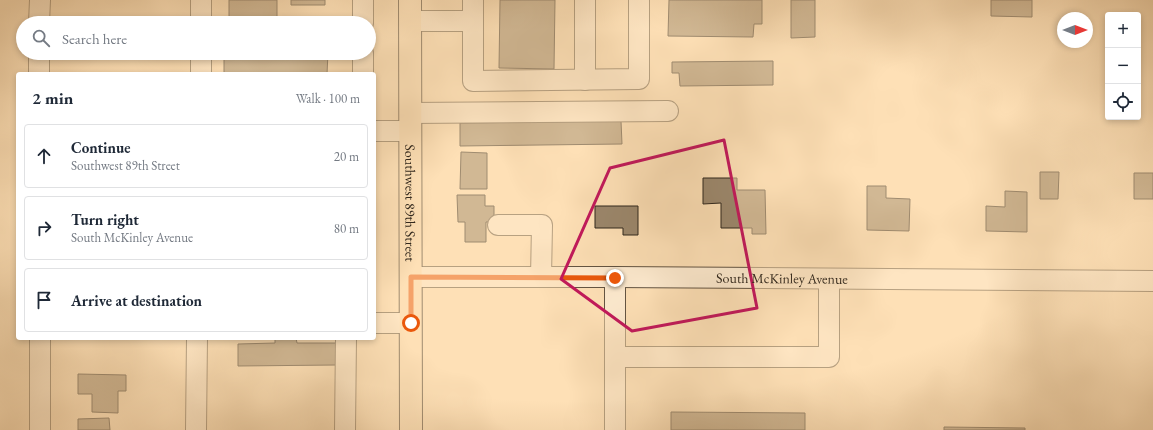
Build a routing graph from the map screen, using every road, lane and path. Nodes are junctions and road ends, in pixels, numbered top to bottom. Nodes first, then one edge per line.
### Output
1 (40, 0) edge
2 (201, 0) edge
3 (364, 0) edge
4 (473, 0) edge
5 (585, 0) edge
6 (639, 0) edge
7 (410, 10) edge
8 (39, 16) edge
9 (201, 16) edge
10 (363, 16) edge
11 (473, 21) junction
12 (39, 60) edge
13 (201, 60) edge
14 (363, 60) edge
15 (39, 72) edge
16 (201, 72) edge
17 (363, 72) edge
18 (585, 80) junction
19 (668, 111) dead end
20 (410, 122) junction
21 (376, 130) edge
22 (498, 225) dead end
23 (411, 277) junction
24 (541, 277) junction
25 (615, 278) junction
26 (829, 279) junction
27 (1153, 281) edge
28 (376, 323) edge
29 (411, 323) junction
30 (40, 340) edge
31 (197, 340) edge
32 (346, 340) edge
33 (615, 357) junction
34 (40, 430) edge
35 (196, 430) edge
36 (345, 430) edge
37 (411, 430) edge
38 (615, 430) edge

1 - 8 street
2 - 9 street
3 - 10 street
4 - 11 street
5 - 18 street
6 - 18 street
7 - 11 street
7 - 20 main road, Southwest 89th Street
11 - 18 street
12 - 15 street
13 - 16 street
14 - 17 street
19 - 20 street
20 - 21 street
20 - 23 main road, Southwest 89th Street
22 - 24 street
23 - 24 street, South McKinley Avenue
23 - 29 main road, Southwest 89th Street
24 - 25 street, South McKinley Avenue
25 - 26 street, South McKinley Avenue
25 - 33 street
26 - 27 street, South McKinley Avenue
26 - 33 street
28 - 29 street
29 - 37 main road, Southwest 89th Street
30 - 34 street
31 - 35 street
32 - 36 street
33 - 38 street

